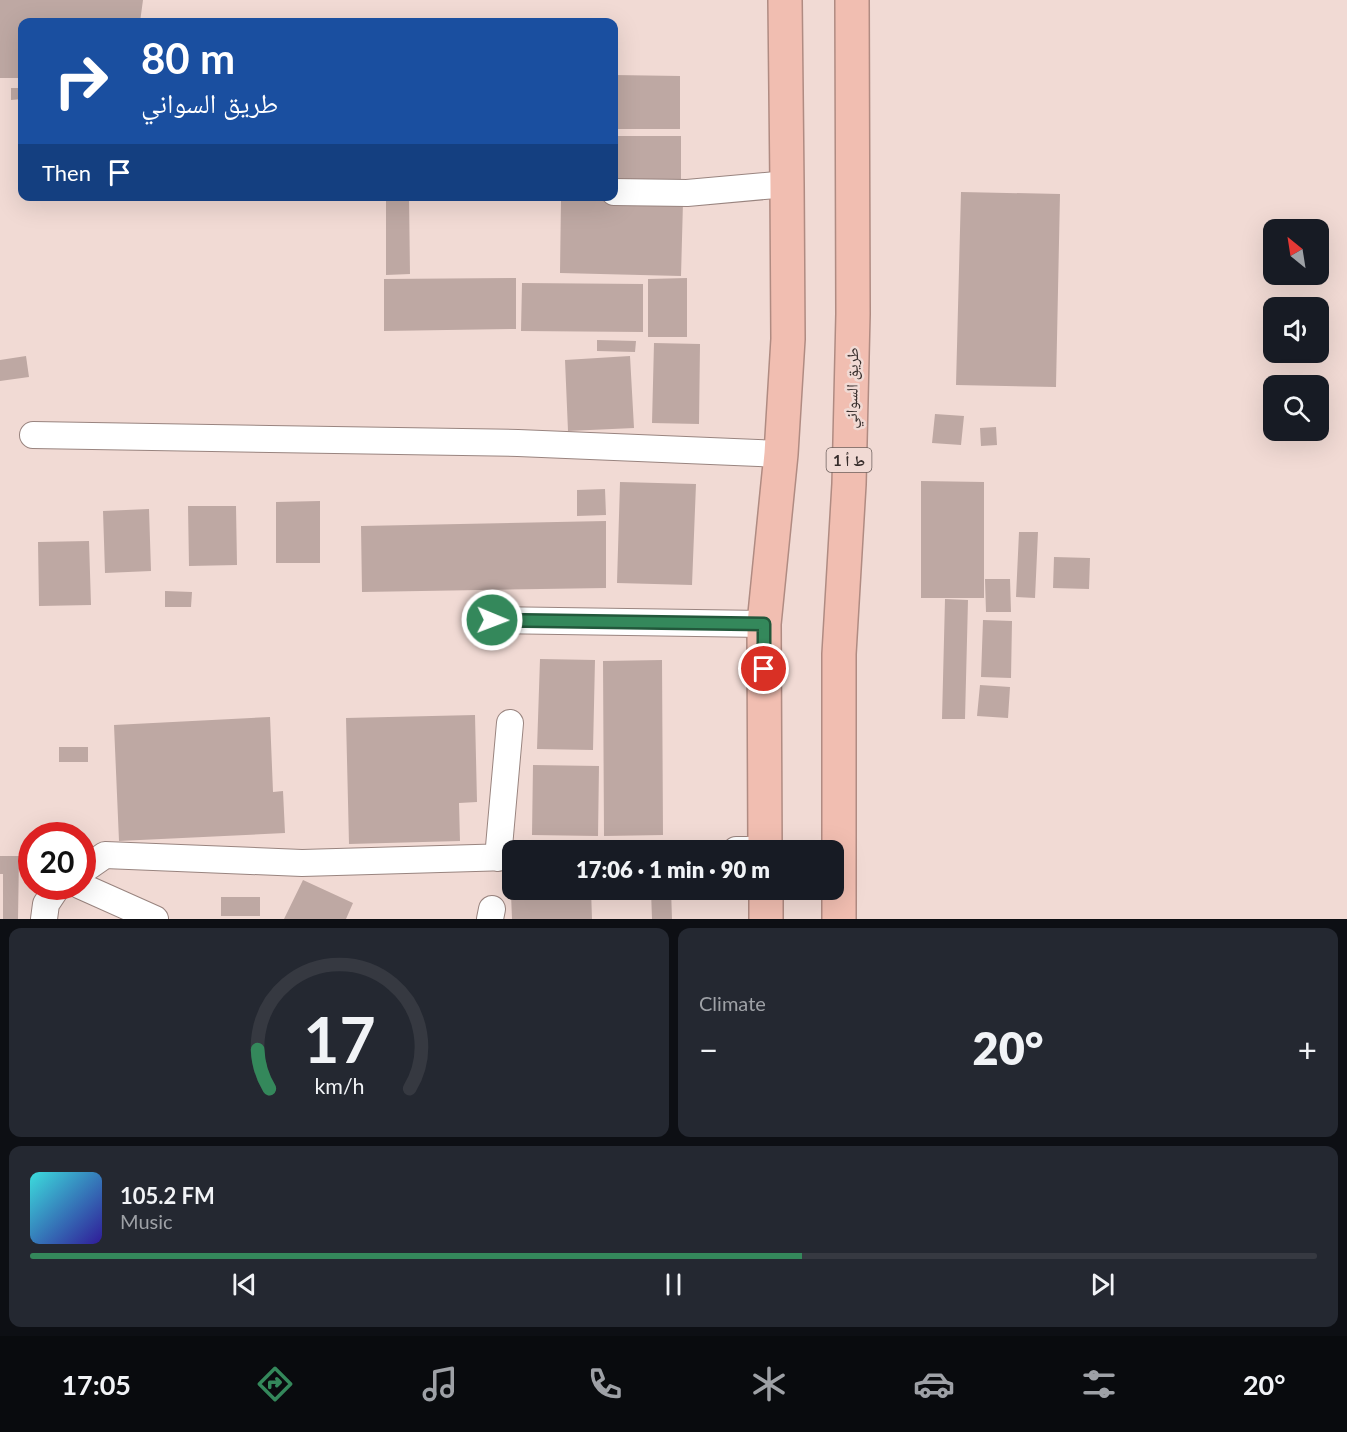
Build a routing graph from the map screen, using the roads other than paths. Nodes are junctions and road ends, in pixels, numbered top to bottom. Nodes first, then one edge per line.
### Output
1 (784, 0) edge
2 (852, 0) edge
3 (787, 184) junction
4 (618, 192) edge
5 (33, 435) dead end
6 (781, 454) junction
7 (492, 620) dead end
8 (764, 624) junction
9 (510, 723) dead end
10 (507, 840) edge
11 (755, 840) edge
12 (502, 857) edge
13 (96, 861) edge
14 (96, 893) edge
15 (49, 900) edge
16 (766, 900) edge
17 (44, 919) edge
18 (155, 919) edge
19 (766, 919) edge
20 (839, 919) edge

1 - 3 highway
2 - 20 highway, طريق السواني / ط أ 1
3 - 4 street
3 - 6 highway
5 - 6 street
6 - 8 highway
7 - 8 street
8 - 11 highway
9 - 10 street
12 - 13 street
14 - 18 street
15 - 17 street
16 - 19 highway

